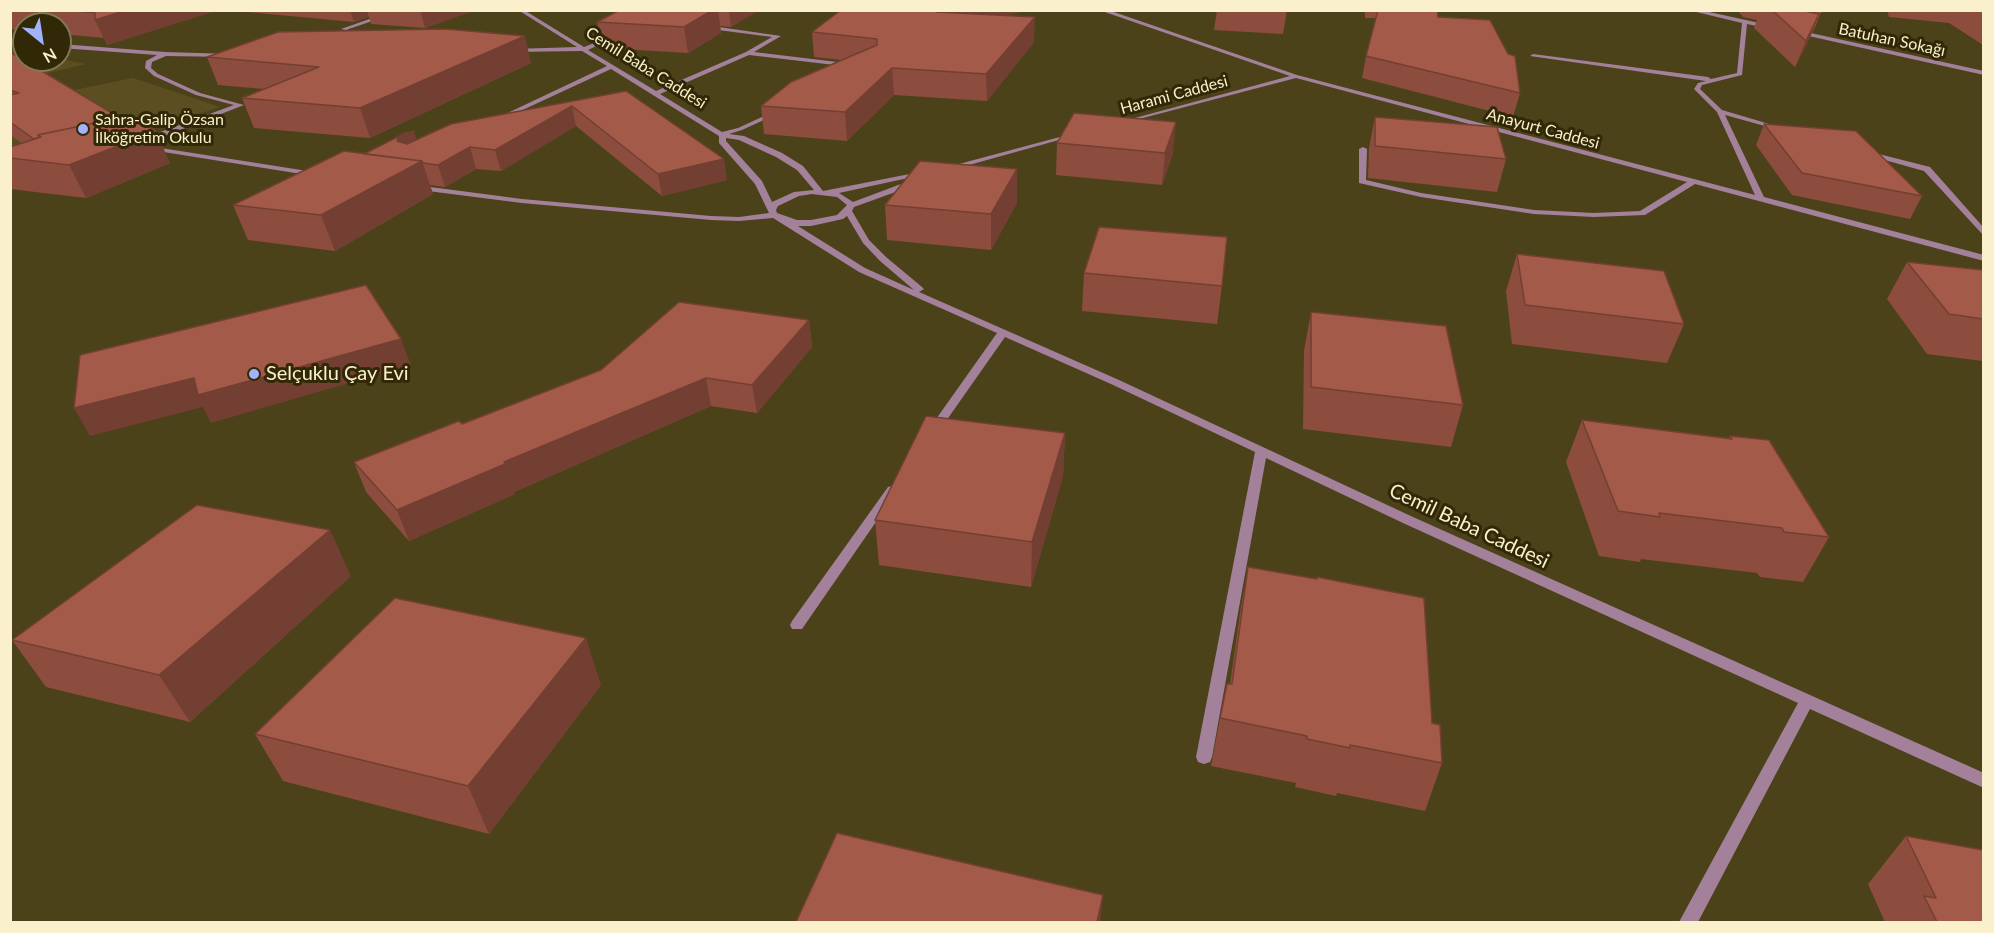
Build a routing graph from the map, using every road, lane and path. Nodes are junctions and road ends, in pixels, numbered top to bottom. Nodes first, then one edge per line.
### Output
1 (402, 10) edge
2 (520, 10) edge
3 (1101, 10) edge
4 (1690, 10) edge
5 (1745, 21) junction
6 (697, 26) dead end
7 (1779, 28) edge
8 (625, 30) edge
9 (1790, 31) edge
10 (355, 35) edge
11 (72, 47) edge
12 (585, 49) junction
13 (508, 51) dead end
14 (748, 52) junction
15 (165, 54) junction
16 (233, 55) edge
17 (1533, 56) dead end
18 (612, 66) junction
19 (864, 66) edge
20 (1983, 74) edge
21 (1295, 76) junction
22 (1712, 80) junction
23 (656, 93) junction
24 (782, 110) edge
25 (1720, 111) junction
26 (493, 122) edge
27 (1118, 124) edge
28 (1790, 131) edge
29 (1087, 132) edge
30 (722, 135) junction
31 (1363, 149) dead end
32 (1859, 150) edge
33 (955, 167) junction
34 (943, 169) edge
35 (932, 172) edge
36 (322, 175) edge
37 (1693, 182) junction
38 (404, 186) edge
39 (824, 193) junction
40 (1761, 200) junction
41 (850, 208) junction
42 (776, 215) junction
43 (1983, 234) edge
44 (1983, 258) edge
45 (939, 304) junction
46 (1003, 332) junction
47 (927, 441) edge
48 (1262, 451) junction
49 (902, 477) edge
50 (797, 626) dead end
51 (1807, 701) junction
52 (1204, 757) dead end
53 (1983, 781) edge
54 (1688, 922) edge

1 - 10 street
2 - 12 street, Cemil Baba Caddesi
3 - 21 street, Anayurt Caddesi
4 - 5 street
5 - 7 street
5 - 22 street
6 - 14 street
8 - 12 street
9 - 20 street, Batuhan Sokağı
11 - 15 street
12 - 13 street
12 - 18 street, Cemil Baba Caddesi
14 - 19 street
14 - 23 street
15 - 16 street
15 - 36 street
17 - 22 street
18 - 23 street, Cemil Baba Caddesi
18 - 26 street
21 - 27 street, Harami Caddesi
21 - 37 street, Anayurt Caddesi
22 - 25 street
23 - 30 street, Cemil Baba Caddesi
24 - 30 street
25 - 28 street
25 - 40 street
29 - 33 street
30 - 39 street, Cemil Baba Caddesi
30 - 42 street, Cemil Baba Caddesi
31 - 37 street
32 - 43 street
33 - 34 street
33 - 41 street
35 - 39 street
37 - 40 street, Anayurt Caddesi
38 - 42 street
39 - 41 street
39 - 42 street
40 - 44 street, Anayurt Caddesi
41 - 42 street
41 - 45 street, Cemil Baba Caddesi
42 - 45 street, Cemil Baba Caddesi
45 - 46 street, Cemil Baba Caddesi
46 - 47 street
46 - 48 street, Cemil Baba Caddesi
48 - 51 street, Cemil Baba Caddesi
48 - 52 street
49 - 50 street
51 - 53 street, Cemil Baba Caddesi
51 - 54 street

